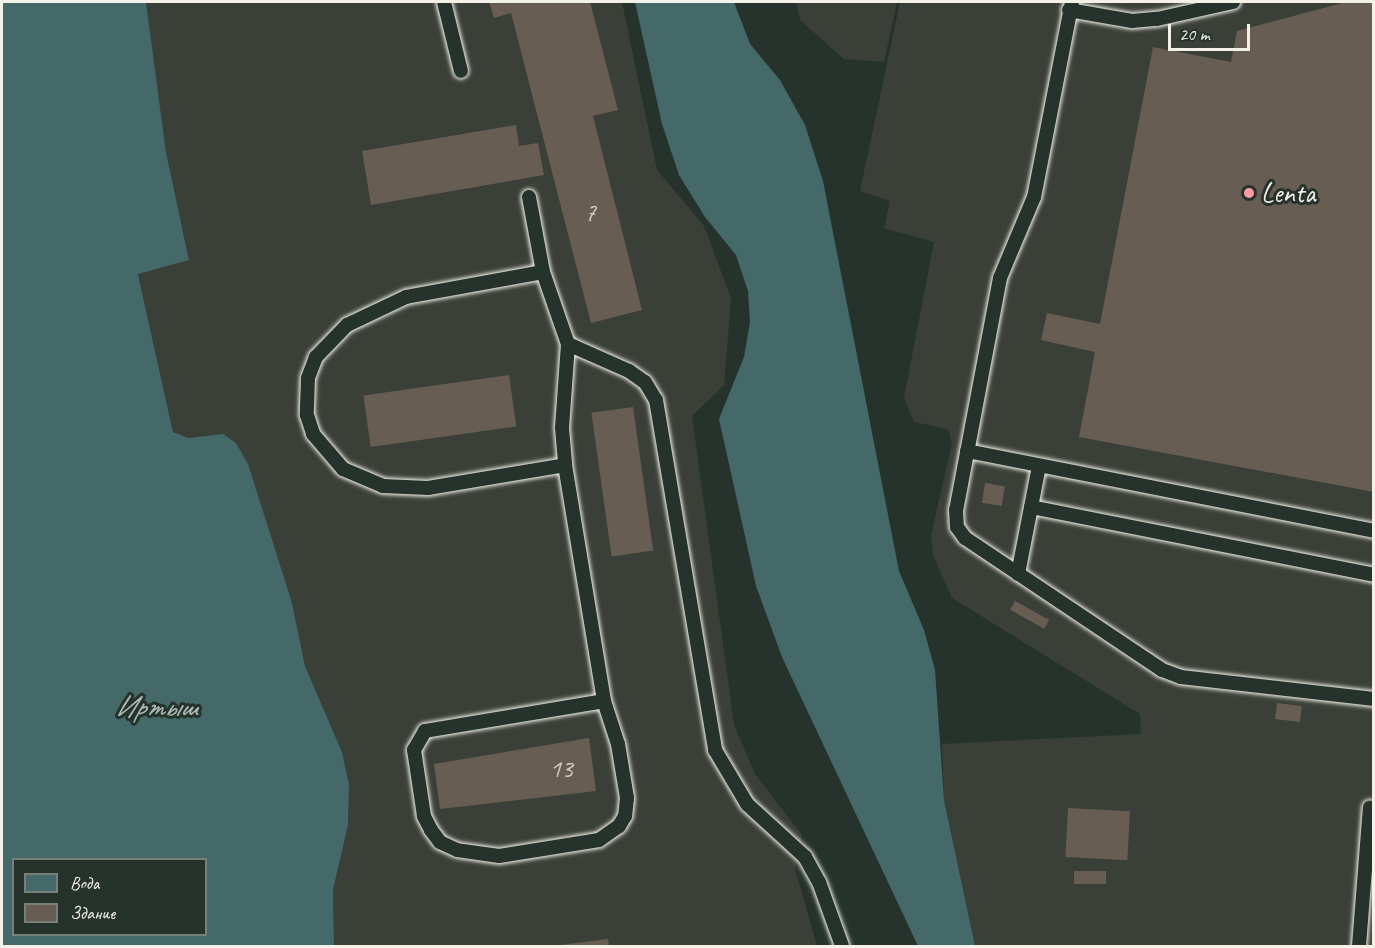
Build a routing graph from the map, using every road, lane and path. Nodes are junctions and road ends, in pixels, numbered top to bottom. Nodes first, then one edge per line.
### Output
1 (444, 2) edge
2 (1233, 2) edge
3 (1070, 6) edge
4 (461, 70) dead end
5 (529, 197) dead end
6 (543, 272) junction
7 (568, 344) junction
8 (967, 451) junction
9 (566, 465) junction
10 (1039, 466) junction
11 (1031, 507) junction
12 (1374, 531) edge
13 (1018, 574) junction
14 (1374, 575) edge
15 (1374, 699) edge
16 (604, 701) junction
17 (1370, 807) dead end
18 (842, 946) edge
19 (1359, 946) edge

1 - 4 lane
2 - 3 lane
3 - 8 lane
5 - 6 lane
6 - 7 lane
6 - 9 lane
7 - 9 lane
7 - 18 lane
8 - 10 lane
8 - 13 lane
9 - 16 lane
10 - 11 lane
10 - 12 lane
11 - 13 lane
11 - 14 lane
13 - 15 lane
16 - 16 lane
17 - 19 lane

